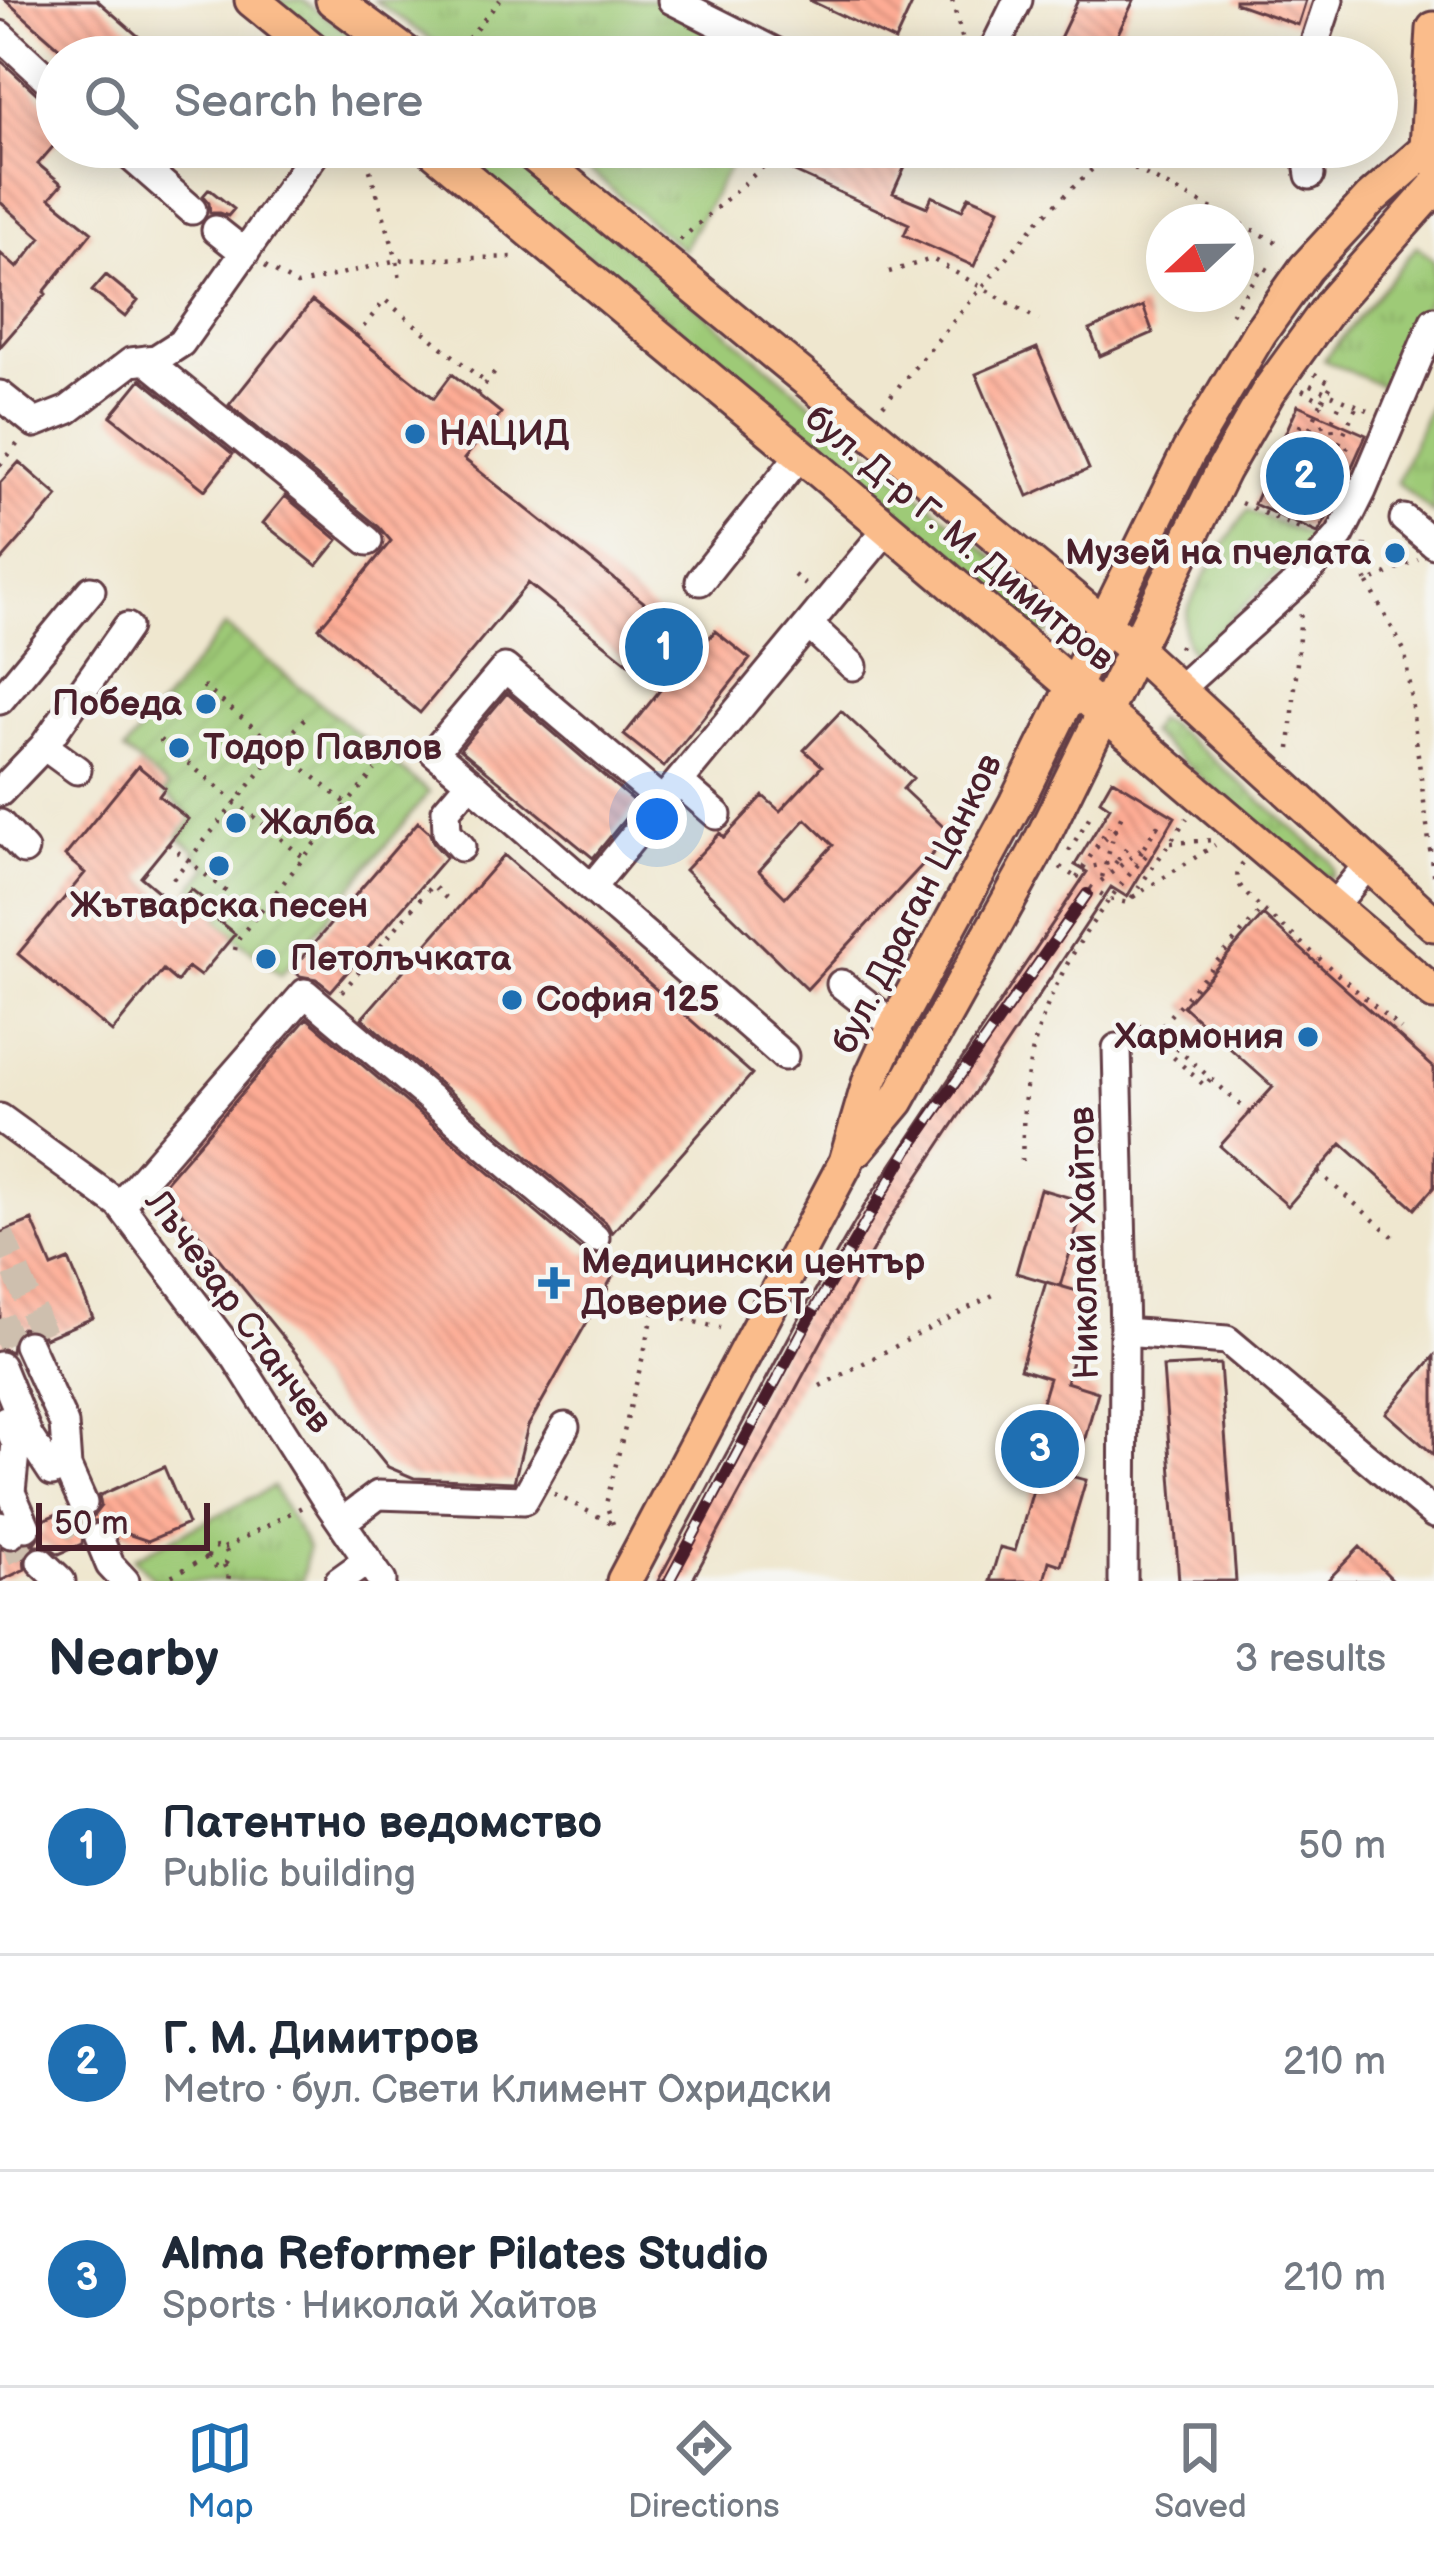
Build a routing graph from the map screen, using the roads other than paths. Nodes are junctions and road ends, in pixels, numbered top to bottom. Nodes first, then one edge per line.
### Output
1 (252, 0) edge
2 (333, 0) edge
3 (672, 0) edge
4 (1018, 0) edge
5 (1329, 0) edge
6 (1434, 29) edge
7 (0, 35) edge
8 (296, 36) edge
9 (382, 36) edge
10 (743, 36) edge
11 (1000, 36) edge
12 (1317, 36) edge
13 (36, 68) edge
14 (144, 168) edge
15 (304, 168) edge
16 (455, 168) edge
17 (550, 168) edge
18 (1432, 169) edge
19 (192, 210) dead end
20 (217, 230) dead end
21 (245, 253) junction
22 (1434, 321) edge
23 (146, 360) junction
24 (0, 395) edge
25 (800, 455) junction
26 (1405, 519) dead end
27 (887, 529) junction
28 (368, 541) dead end
29 (1434, 548) edge
30 (700, 580) dead end
31 (91, 590) dead end
32 (1102, 623) junction
33 (809, 625) junction
34 (127, 628) dead end
35 (1134, 649) junction
36 (853, 666) dead end
37 (1072, 687) junction
38 (1180, 689) junction
39 (0, 700) edge
40 (1103, 714) junction
41 (44, 746) junction
42 (77, 770) dead end
43 (470, 782) junction
44 (0, 792) edge
45 (671, 792) junction
46 (717, 815) dead end
47 (0, 824) edge
48 (461, 847) dead end
49 (24, 850) dead end
50 (1369, 863) junction
51 (591, 888) junction
52 (1333, 907) junction
53 (1434, 924) edge
54 (841, 984) dead end
55 (1434, 993) edge
56 (895, 1026) junction
57 (1117, 1048) dead end
58 (784, 1056) dead end
59 (0, 1118) edge
60 (846, 1162) junction
61 (120, 1205) junction
62 (595, 1238) dead end
63 (1124, 1332) junction
64 (21, 1350) tunnel mouth
65 (0, 1407) edge
66 (565, 1426) dead end
67 (388, 1467) dead end
68 (6, 1479) edge
69 (379, 1495) junction
70 (76, 1506) tunnel mouth
71 (1434, 1514) edge
72 (342, 1522) junction
73 (12, 1529) edge
74 (91, 1541) tunnel mouth
75 (118, 1573) edge
76 (378, 1576) edge
77 (339, 1581) edge
78 (624, 1581) edge
79 (1123, 1581) edge

1 - 8 main road
2 - 9 main road
3 - 10 street
4 - 11 street
5 - 12 street
6 - 18 main road
7 - 13 street
14 - 19 street
15 - 21 street
16 - 25 main road, бул. Д-р Г. М. Димитров
17 - 32 main road, бул. Д-р Г. М. Димитров
18 - 32 main road, бул. Драган Цанков
18 - 35 main road, бул. Драган Цанков
20 - 21 street
21 - 23 street
22 - 38 street
23 - 24 street
23 - 28 street
25 - 27 main road, бул. Д-р Г. М. Димитров
25 - 30 street
26 - 29 street
27 - 33 street
27 - 37 main road, бул. Д-р Г. М. Димитров
31 - 39 street
32 - 35 main road, бул. Д-р Г. М. Димитров
32 - 37 main road, бул. Драган Цанков
33 - 36 street
33 - 45 street
34 - 41 street
35 - 38 main road, бул. Д-р Г. М. Димитров
35 - 40 main road, бул. Драган Цанков
37 - 40 main road, бул. Д-р Г. М. Димитров
37 - 56 main road, бул. Драган Цанков
38 - 50 main road, бул. Д-р Г. М. Димитров
40 - 52 main road, бул. Д-р Г. М. Димитров
40 - 60 main road, бул. Драган Цанков
41 - 42 street
41 - 44 street
43 - 45 street
43 - 48 street
43 - 51 street
45 - 46 street
45 - 51 street
47 - 49 street
50 - 52 street
50 - 53 main road, бул. Д-р Г. М. Димитров
51 - 58 street
52 - 55 main road, бул. Д-р Г. М. Димитров
54 - 56 street
56 - 60 main road, бул. Драган Цанков
57 - 63 street, Николай Хайтов
59 - 61 street, Лъчезар Станчев
60 - 78 main road, бул. Драган Цанков
61 - 62 street
61 - 72 street, Лъчезар Станчев
63 - 71 street
63 - 79 street, Николай Хайтов
64 - 70 street
65 - 68 street
66 - 69 street
67 - 69 street
68 - 73 street
69 - 72 street
72 - 76 street, Лъчезар Станчев
74 - 75 street
76 - 77 street

